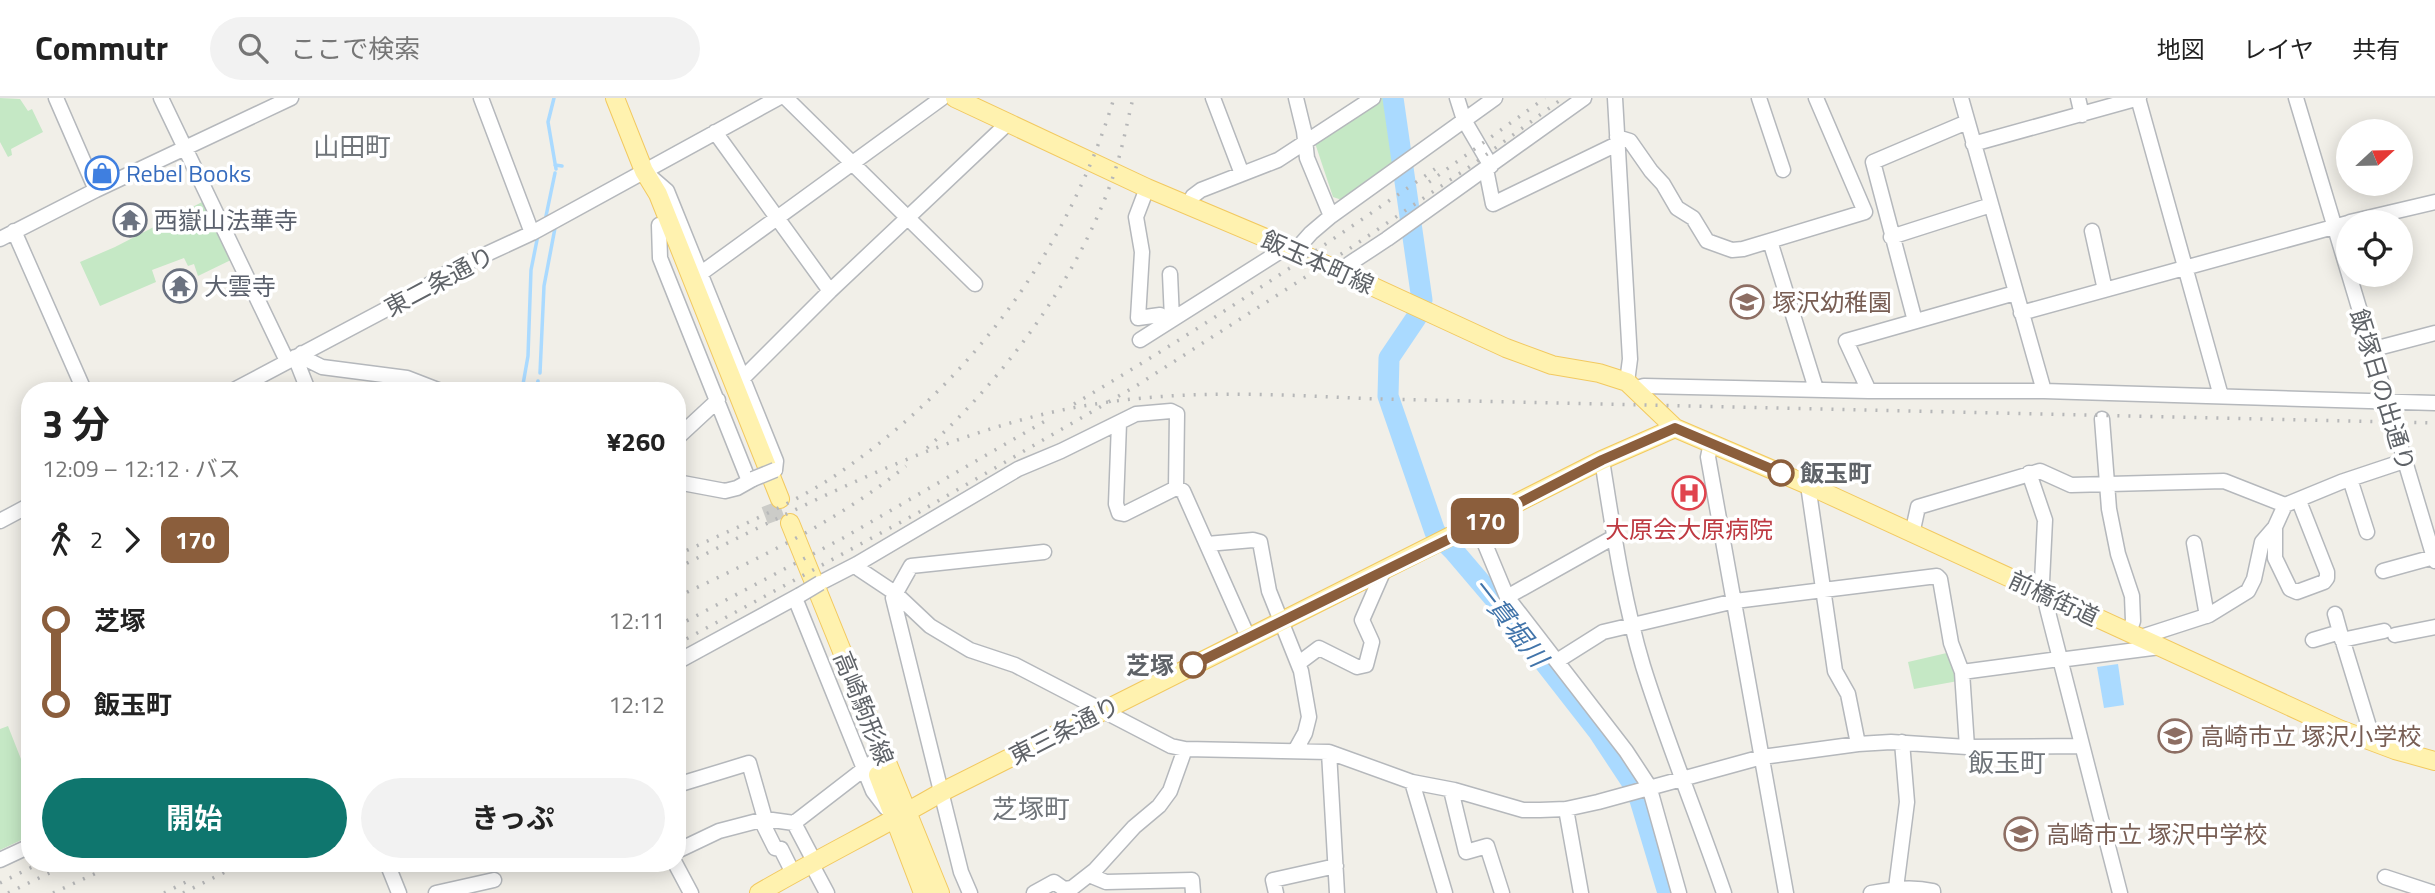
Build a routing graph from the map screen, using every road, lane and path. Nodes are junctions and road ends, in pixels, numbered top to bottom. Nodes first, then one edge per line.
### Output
1 (56, 98) edge
2 (161, 98) edge
3 (291, 98) edge
4 (481, 98) edge
5 (615, 98) edge
6 (778, 98) edge
7 (786, 98) edge
8 (942, 98) edge
9 (955, 98) edge
10 (1213, 98) edge
11 (1296, 98) edge
12 (1373, 98) edge
13 (1457, 98) edge
14 (1495, 98) edge
15 (1584, 98) edge
16 (1615, 98) edge
17 (1759, 98) edge
18 (1816, 98) edge
19 (1961, 98) edge
20 (2078, 98) edge
21 (2138, 98) edge
22 (2296, 98) edge
23 (2082, 115) junction
24 (1464, 120) junction
25 (1009, 122) junction
26 (1967, 122) junction
27 (715, 132) junction
28 (1617, 141) junction
29 (1973, 144) junction
30 (1304, 145) junction
31 (184, 149) junction
32 (851, 163) junction
33 (1488, 167) junction
34 (1783, 170) dead end
35 (644, 172) junction
36 (1242, 174) junction
37 (1147, 188) junction
38 (96, 190) junction
39 (2435, 202) edge
40 (1189, 204) junction
41 (1991, 205) junction
42 (1884, 207) junction
43 (2339, 210) edge
44 (2402, 210) edge
45 (1865, 212) junction
46 (1331, 216) junction
47 (667, 217) junction
48 (776, 217) junction
49 (908, 218) junction
50 (2336, 226) edge
51 (14, 231) junction
52 (2092, 231) dead end
53 (531, 233) junction
54 (1891, 237) junction
55 (0, 239) edge
56 (1770, 241) junction
57 (1291, 249) junction
58 (2185, 268) junction
59 (700, 274) junction
60 (1170, 274) dead end
61 (1341, 274) junction
62 (975, 284) dead end
63 (2357, 287) edge
64 (2105, 290) junction
65 (830, 291) junction
66 (2015, 293) junction
67 (2021, 313) junction
68 (1168, 321) junction
69 (1914, 321) junction
70 (2435, 332) edge
71 (1140, 340) dead end
72 (2370, 351) junction
73 (295, 357) junction
74 (742, 379) junction
75 (80, 382) edge
76 (249, 382) edge
77 (305, 382) edge
78 (385, 382) edge
79 (393, 382) edge
80 (417, 382) edge
81 (1630, 386) junction
82 (1816, 389) junction
83 (1869, 391) junction
84 (2044, 391) junction
85 (2221, 396) junction
86 (718, 400) junction
87 (2387, 402) junction
88 (2435, 403) edge
89 (2102, 419) dead end
90 (1119, 423) junction
91 (1675, 428) junction
92 (686, 430) edge
93 (1712, 443) junction
94 (1602, 460) junction
95 (2404, 461) junction
96 (2029, 473) junction
97 (2350, 479) junction
98 (751, 480) junction
99 (686, 484) edge
100 (2106, 484) junction
101 (1808, 485) junction
102 (1176, 488) junction
103 (775, 502) tunnel mouth
104 (2292, 503) junction
105 (21, 510) edge
106 (0, 521) edge
107 (1477, 525) junction
108 (784, 526) tunnel mouth
109 (2275, 527) junction
110 (2367, 533) dead end
111 (1912, 534) junction
112 (1614, 537) junction
113 (2194, 543) dead end
114 (1207, 544) junction
115 (1044, 552) dead end
116 (2434, 559) edge
117 (857, 564) junction
118 (2383, 571) dead end
119 (1383, 572) junction
120 (822, 582) junction
121 (1825, 589) junction
122 (895, 593) junction
123 (2044, 593) junction
124 (798, 596) junction
125 (1507, 597) junction
126 (1735, 601) junction
127 (2335, 614) dead end
128 (2207, 616) junction
129 (1282, 621) junction
130 (1632, 625) junction
131 (2435, 627) edge
132 (2135, 635) junction
133 (2341, 636) junction
134 (1248, 637) junction
135 (2314, 640) dead end
136 (2160, 647) junction
137 (686, 657) edge
138 (2059, 660) junction
139 (1557, 661) junction
140 (1298, 663) junction
141 (1962, 672) junction
142 (1102, 712) junction
143 (1902, 742) junction
144 (2374, 743) junction
145 (1858, 744) junction
146 (2082, 746) junction
147 (1967, 747) junction
148 (1185, 749) junction
149 (1295, 751) junction
150 (1329, 752) junction
151 (1762, 757) junction
152 (2435, 761) edge
153 (874, 763) junction
154 (1682, 778) junction
155 (686, 782) edge
156 (1412, 782) junction
157 (1647, 787) junction
158 (1451, 790) junction
159 (942, 792) junction
160 (1566, 809) junction
161 (900, 816) junction
162 (763, 819) junction
163 (794, 823) junction
164 (686, 848) edge
165 (21, 850) edge
166 (0, 860) edge
167 (813, 862) junction
168 (1336, 866) junction
169 (391, 872) edge
170 (680, 872) edge
171 (793, 873) junction
172 (1089, 875) junction
173 (2385, 877) dead end
174 (494, 880) dead end
175 (1896, 888) junction
176 (399, 893) edge
177 (436, 893) edge
178 (691, 893) edge
179 (759, 893) edge
180 (827, 893) edge
181 (923, 893) edge
182 (940, 893) edge
183 (970, 893) edge
184 (1034, 893) edge
185 (1193, 893) edge
186 (1276, 893) edge
187 (1337, 893) edge
188 (1444, 893) edge
189 (1502, 893) edge
190 (1581, 893) edge
191 (1679, 893) edge
192 (1724, 893) edge
193 (1786, 893) edge
194 (1871, 893) edge
195 (1933, 893) edge
196 (2120, 893) edge
197 (2434, 893) edge

1 - 38 street
2 - 31 street
3 - 31 street
4 - 53 street
5 - 35 main road
6 - 27 street, 東二条通り
7 - 32 street
8 - 32 street
9 - 25 main road, 飯玉本町線
10 - 36 street
11 - 30 street
12 - 30 street
13 - 24 street
14 - 24 street
15 - 33 street
16 - 28 street
17 - 34 street
18 - 45 street
19 - 26 street
20 - 23 street
21 - 23 street
21 - 58 street
22 - 43 street, 飯塚日の出通り
23 - 29 street
24 - 33 street
24 - 46 street
25 - 37 main road, 飯玉本町線
25 - 49 street
26 - 29 street
26 - 42 street
27 - 35 street, 東二条通り
27 - 48 street
28 - 33 street
28 - 56 street
28 - 81 street
29 - 41 street
30 - 36 street
30 - 46 street
31 - 38 street
31 - 73 street
32 - 48 street
32 - 49 street
33 - 61 street
35 - 47 main road
35 - 53 street, 東二条通り
36 - 40 street
37 - 40 main road, 飯玉本町線
37 - 68 street
38 - 51 street
39 - 44 street
40 - 57 main road, 飯玉本町線
41 - 54 street
41 - 66 street
42 - 45 street
42 - 54 street
45 - 56 street
46 - 57 street
47 - 59 street
47 - 86 street
47 - 103 main road
48 - 59 street
48 - 65 street
49 - 62 street
49 - 65 street
50 - 58 street
51 - 55 street
51 - 75 street
52 - 64 street
53 - 73 street, 東二条通り
54 - 69 street
56 - 82 street
57 - 61 main road, 飯玉本町線
57 - 68 street
58 - 64 street
58 - 85 street
59 - 74 street
60 - 68 street
61 - 81 main road, 飯玉本町線
63 - 72 street, 飯塚日の出通り
64 - 67 street
65 - 74 street
66 - 67 street
66 - 69 street
67 - 84 street
68 - 71 street
69 - 83 street
70 - 72 street
72 - 87 street, 飯塚日の出通り
73 - 76 street, 東二条通り
73 - 77 street
73 - 78 street
74 - 98 street, bridge
79 - 80 street
81 - 82 street
81 - 91 main road, 飯玉本町線
82 - 83 street
83 - 84 street
84 - 85 street
85 - 87 street
86 - 92 street
86 - 98 street
87 - 88 street
87 - 95 street, 飯塚日の出通り
89 - 100 street
90 - 102 street
90 - 102 street
90 - 117 street
91 - 93 main road, 前橋街道
91 - 94 main road, 東三条通り
93 - 101 main road, 前橋街道
93 - 126 street
94 - 107 main road, 東三条通り
94 - 112 street
95 - 97 street
95 - 116 street, 飯塚日の出通り
96 - 100 street
96 - 111 street
96 - 123 street
97 - 104 street
97 - 110 street
98 - 99 street
100 - 104 street
100 - 132 street
101 - 111 main road, 前橋街道
101 - 121 street
102 - 114 street
104 - 109 street
104 - 109 street
105 - 106 street
107 - 119 main road, 東三条通り
107 - 125 street
108 - 153 main road, 高崎駒形線
109 - 128 street
111 - 123 main road, 前橋街道
112 - 125 street
112 - 130 street
113 - 128 street
114 - 129 street
114 - 134 street
115 - 122 street
116 - 118 street
117 - 120 street
117 - 122 street
119 - 129 main road, 東三条通り
119 - 140 street
120 - 124 street, bridge
120 - 153 street
121 - 126 street
121 - 141 street
121 - 145 street
122 - 142 street
122 - 159 street
123 - 132 main road, 前橋街道
123 - 138 street
124 - 137 street
124 - 153 street
125 - 139 street
126 - 130 street
126 - 151 street
127 - 133 street
128 - 132 street
129 - 134 main road, 東三条通り
129 - 140 street
130 - 139 street
130 - 154 street
131 - 133 street
132 - 136 main road, 前橋街道
133 - 135 street
133 - 144 street
134 - 142 main road, 東三条通り
136 - 138 street
136 - 144 main road, 前橋街道
138 - 141 street
138 - 146 street
139 - 157 street
140 - 149 street
141 - 147 street
142 - 148 street
142 - 159 main road, 東三条通り
143 - 145 street
143 - 147 street
143 - 175 street
144 - 152 main road, 前橋街道
145 - 151 street
146 - 147 street
146 - 196 street
148 - 149 street
148 - 172 street
149 - 150 street
150 - 156 street
150 - 168 street
151 - 154 street
151 - 193 street
153 - 161 main road, 高崎駒形線
153 - 163 street
154 - 157 street
154 - 192 street
155 - 162 street
156 - 158 street
156 - 188 street
157 - 160 street
157 - 191 street
158 - 160 street
158 - 189 street
159 - 161 main road, 東三条通り
159 - 183 street
160 - 190 street
161 - 167 main road, 東三条通り
161 - 181 main road, 高崎駒形線
161 - 182 main road, 高崎駒形線
162 - 163 street
162 - 164 street
162 - 171 street
163 - 167 street
165 - 166 street
167 - 171 main road, 東三条通り
167 - 180 street
168 - 186 street
168 - 187 street
169 - 176 street
170 - 178 street
171 - 179 main road, 東三条通り
172 - 184 street
172 - 185 street
173 - 197 street
174 - 177 street
175 - 194 street
175 - 195 street

